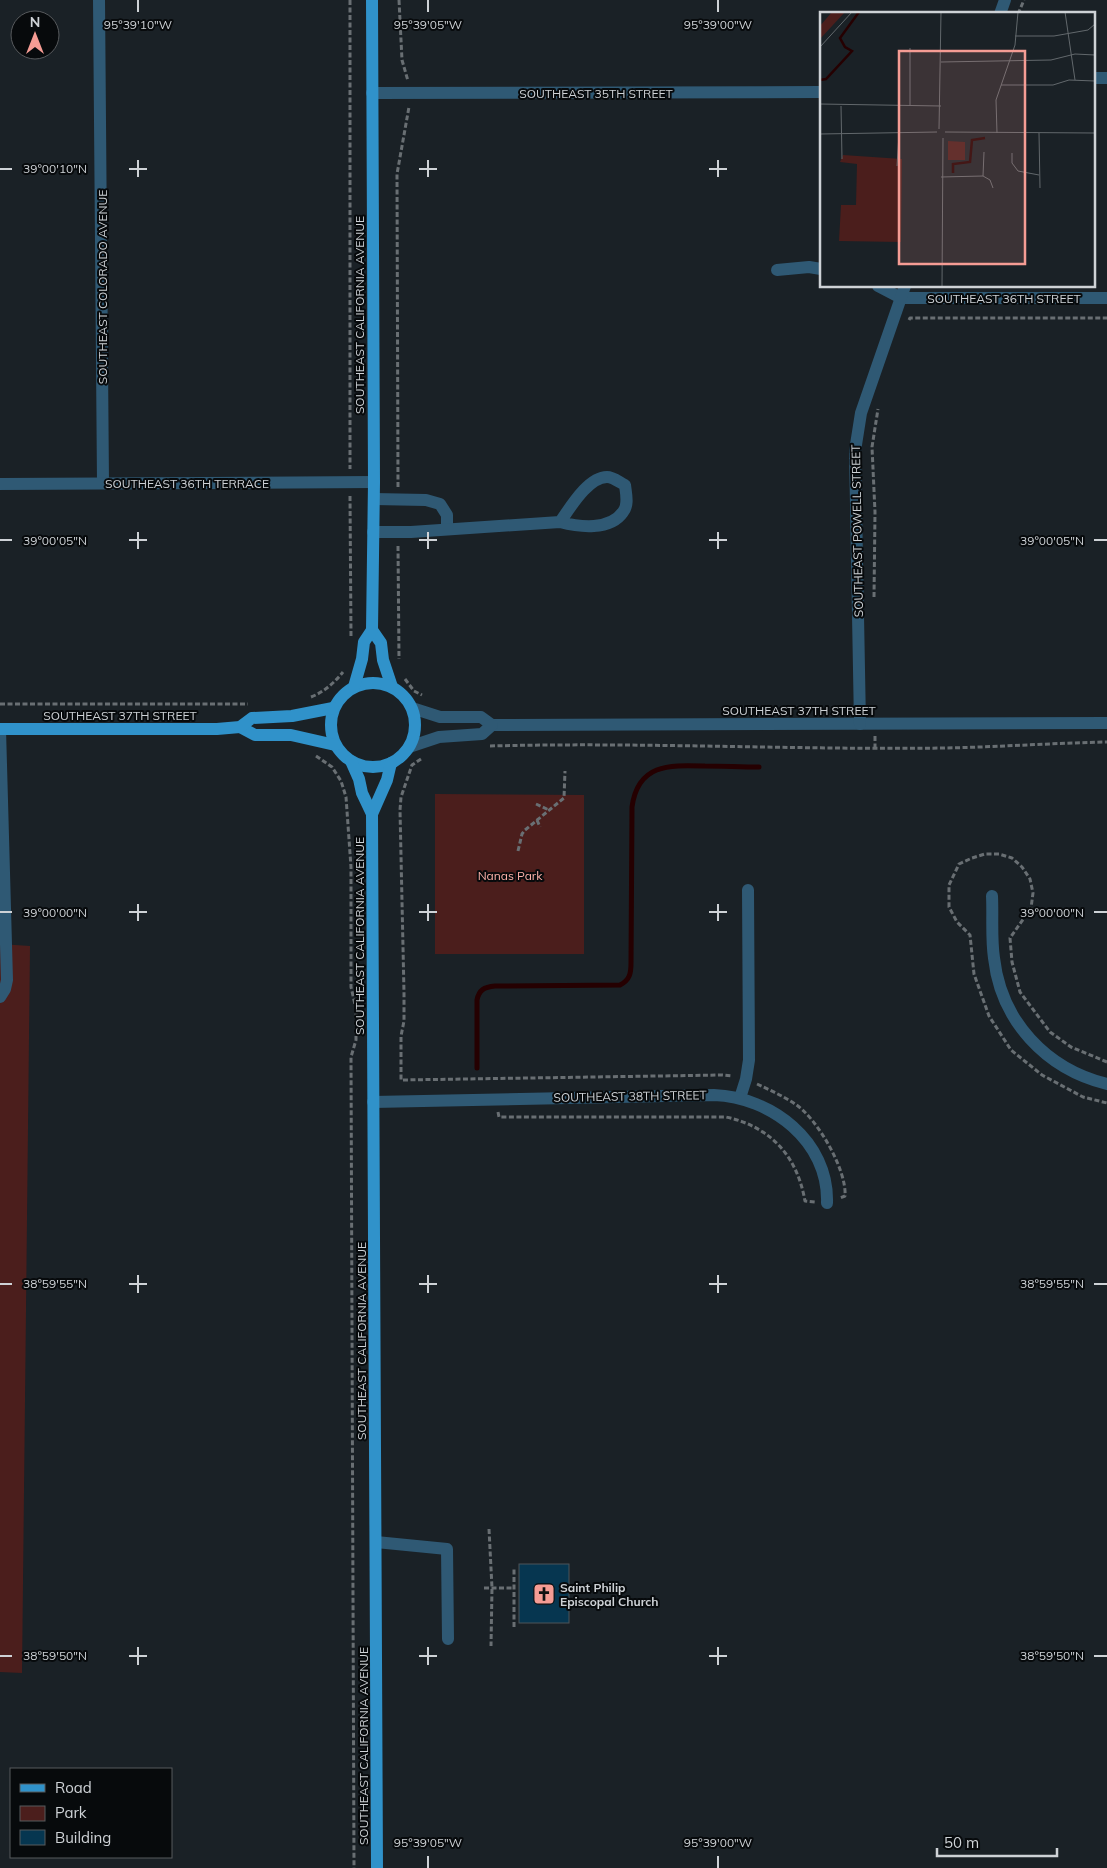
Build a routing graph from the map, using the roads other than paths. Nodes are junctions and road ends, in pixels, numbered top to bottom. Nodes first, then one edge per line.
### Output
1 (100, 0) edge
2 (372, 0) edge
3 (1005, 0) edge
4 (1001, 12) edge
5 (1094, 78) edge
6 (1107, 78) edge
7 (820, 92) edge
8 (372, 93) junction
9 (820, 269) edge
10 (777, 270) dead end
11 (886, 288) edge
12 (903, 292) edge
13 (1107, 298) edge
14 (374, 482) junction
15 (103, 483) junction
16 (0, 484) edge
17 (374, 499) junction
18 (560, 522) junction
19 (447, 529) junction
20 (373, 532) junction
21 (372, 630) junction
22 (354, 686) junction
23 (392, 687) junction
24 (334, 708) junction
25 (412, 708) junction
26 (1107, 723) edge
27 (860, 724) junction
28 (492, 725) junction
29 (240, 727) junction
30 (0, 729) edge
31 (335, 745) junction
32 (409, 746) junction
33 (352, 761) junction
34 (391, 763) junction
35 (372, 814) junction
36 (748, 890) dead end
37 (992, 896) dead end
38 (0, 997) edge
39 (1107, 1084) edge
40 (740, 1098) junction
41 (373, 1102) junction
42 (827, 1203) road end
43 (376, 1542) junction
44 (448, 1639) dead end
45 (377, 1868) edge

1 - 15 street, SOUTHEAST COLORADO AVENUE
2 - 8 main road, SOUTHEAST CALIFORNIA AVENUE
3 - 4 street
5 - 6 street
7 - 8 street, SOUTHEAST 35TH STREET
8 - 14 main road, SOUTHEAST CALIFORNIA AVENUE
9 - 10 street
11 - 12 street
12 - 13 street, SOUTHEAST 36TH STREET
12 - 27 street, SOUTHEAST POWELL STREET
14 - 15 street, SOUTHEAST 36TH TERRACE
14 - 17 main road, SOUTHEAST CALIFORNIA AVENUE
15 - 16 street, SOUTHEAST 36TH TERRACE
17 - 19 street
17 - 20 main road, SOUTHEAST CALIFORNIA AVENUE
18 - 18 street
18 - 19 street
19 - 20 street
20 - 21 main road, SOUTHEAST CALIFORNIA AVENUE
21 - 22 main road, SOUTHEAST CALIFORNIA AVENUE
21 - 23 main road, SOUTHEAST CALIFORNIA AVENUE
22 - 23 main road
22 - 24 main road
23 - 25 main road
24 - 29 main road, SOUTHEAST 37TH STREET
24 - 31 main road
25 - 28 street, SOUTHEAST 37TH STREET
25 - 32 main road
26 - 27 street, SOUTHEAST 37TH STREET
27 - 28 street, SOUTHEAST 37TH STREET
28 - 32 street, SOUTHEAST 37TH STREET
29 - 30 main road, SOUTHEAST 37TH STREET
29 - 31 main road, SOUTHEAST 37TH STREET
30 - 38 street
31 - 33 main road
32 - 34 main road
33 - 34 main road
33 - 35 main road, SOUTHEAST CALIFORNIA AVENUE
34 - 35 main road, SOUTHEAST CALIFORNIA AVENUE
35 - 41 main road, SOUTHEAST CALIFORNIA AVENUE
36 - 40 street
37 - 39 street
40 - 41 street, SOUTHEAST 38TH STREET
40 - 42 street, SOUTHEAST 38TH STREET
41 - 43 main road, SOUTHEAST CALIFORNIA AVENUE
43 - 44 street
43 - 45 main road, SOUTHEAST CALIFORNIA AVENUE

